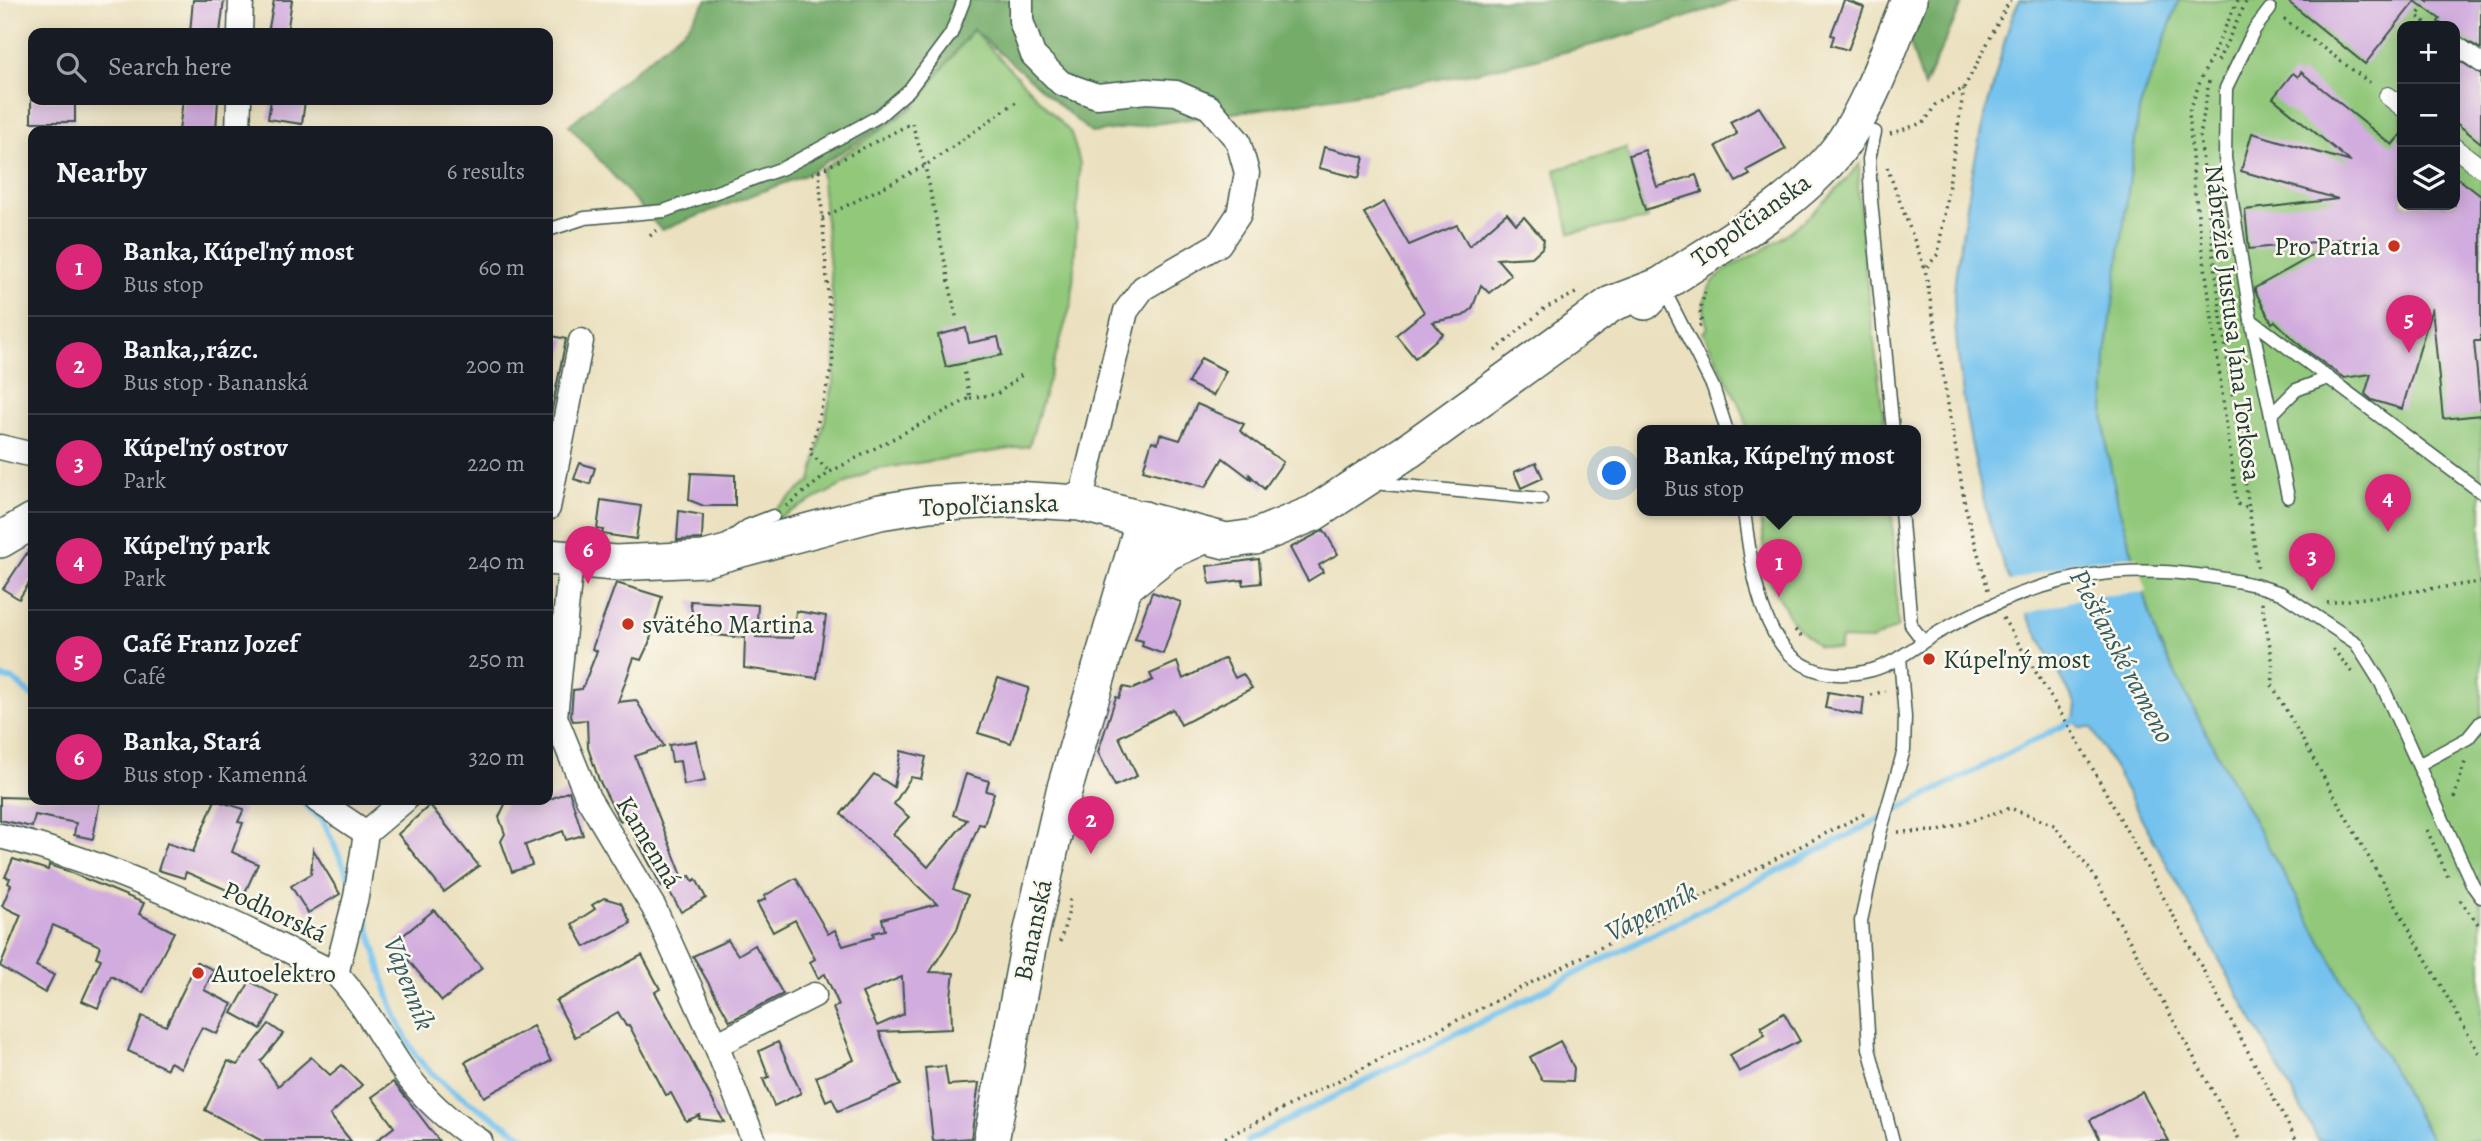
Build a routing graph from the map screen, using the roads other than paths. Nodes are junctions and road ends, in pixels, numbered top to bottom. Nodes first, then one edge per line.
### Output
1 (241, 0) edge
2 (964, 0) edge
3 (1021, 0) edge
4 (1909, 0) edge
5 (2270, 9) road end
6 (240, 28) edge
7 (2460, 48) edge
8 (2481, 63) edge
9 (239, 105) edge
10 (238, 126) edge
11 (1875, 132) road end
12 (2460, 152) edge
13 (2481, 169) edge
14 (553, 228) edge
15 (1661, 285) junction
16 (2251, 320) junction
17 (581, 341) dead end
18 (2328, 378) junction
19 (2271, 415) junction
20 (1725, 425) edge
21 (1892, 425) edge
22 (0, 447) edge
23 (28, 454) edge
24 (1363, 482) junction
25 (553, 483) edge
26 (2481, 492) edge
27 (2288, 497) dead end
28 (1541, 499) dead end
29 (1080, 503) junction
30 (773, 516) road end
31 (1745, 516) edge
32 (1900, 516) edge
33 (1144, 519) junction
34 (28, 524) edge
35 (1204, 536) junction
36 (0, 540) edge
37 (560, 559) edge
38 (704, 559) junction
39 (1124, 587) junction
40 (1923, 641) junction
41 (1900, 657) junction
42 (553, 683) edge
43 (2481, 722) edge
44 (553, 723) edge
45 (2420, 764) junction
46 (324, 805) edge
47 (399, 805) edge
48 (366, 834) junction
49 (0, 836) edge
50 (2481, 897) edge
51 (336, 974) junction
52 (814, 995) dead end
53 (716, 1045) junction
54 (467, 1137) edge
55 (754, 1141) edge
56 (991, 1141) edge
57 (1893, 1141) edge

1 - 6 street
2 - 14 lane
3 - 29 street
4 - 15 main road, Topoľčianska
5 - 16 lane
7 - 8 street
9 - 10 street
11 - 21 lane
12 - 13 street
15 - 20 lane
15 - 24 main road, Topoľčianska
16 - 18 lane
16 - 19 lane
17 - 25 street
18 - 19 lane
18 - 26 lane
19 - 27 lane
22 - 23 street
24 - 28 lane
24 - 35 main road, Topoľčianska
29 - 33 main road, Topoľčianska
29 - 38 main road, Topoľčianska
30 - 38 lane
31 - 41 lane
32 - 40 lane
33 - 35 main road, Topoľčianska
33 - 39 main road, Bananská
34 - 36 main road
35 - 39 main road
37 - 38 main road, Topoľčianska
37 - 42 street, Kamenná
39 - 56 main road, Bananská
40 - 41 lane
40 - 45 lane, bridge
41 - 57 lane
43 - 45 lane
44 - 53 street, Kamenná
45 - 50 lane
46 - 48 street
47 - 48 street
48 - 51 street
49 - 51 street, Podhorská
51 - 54 street, Podhorská
52 - 53 street
53 - 55 street, Kamenná

